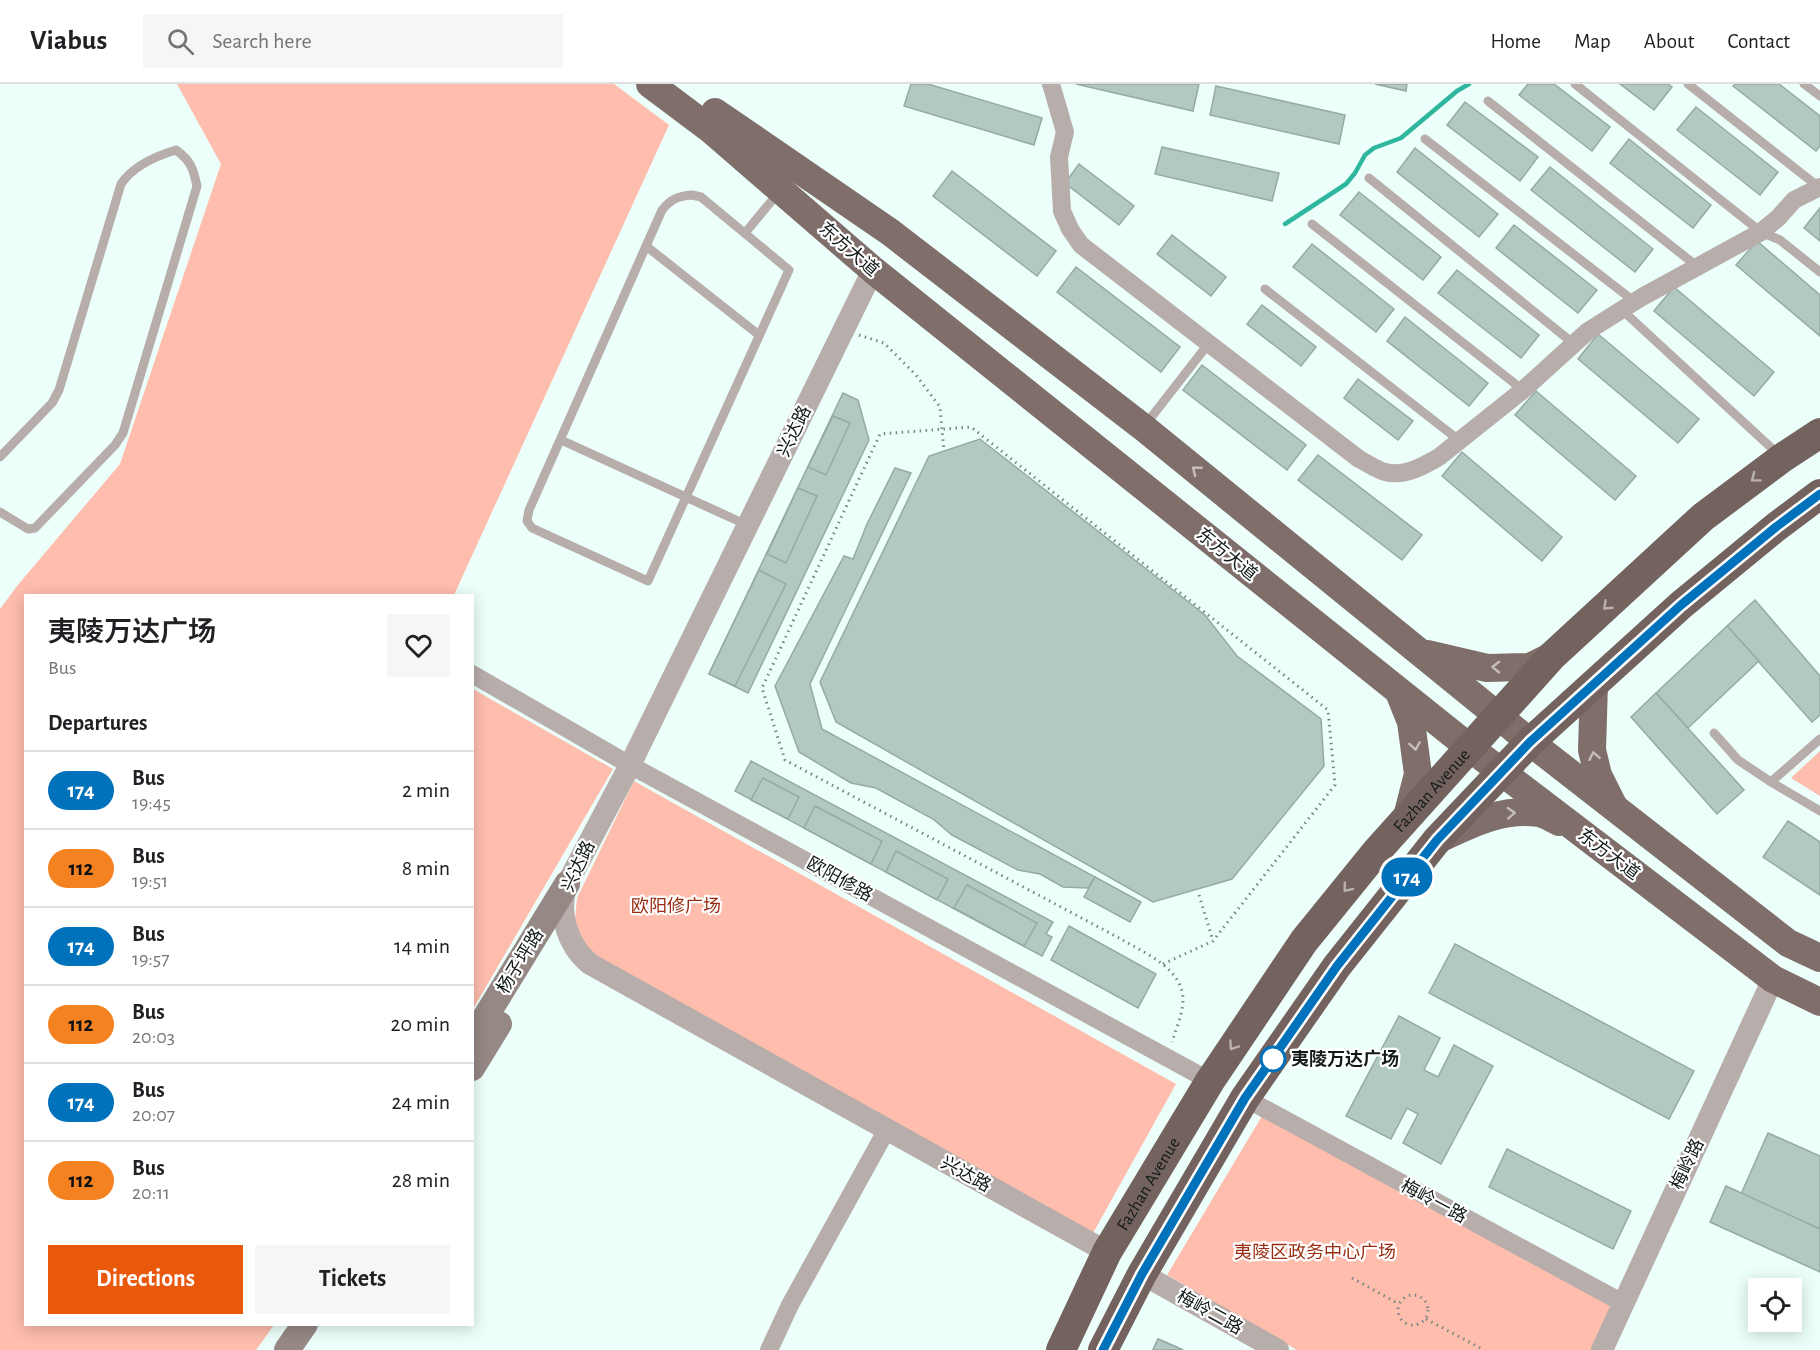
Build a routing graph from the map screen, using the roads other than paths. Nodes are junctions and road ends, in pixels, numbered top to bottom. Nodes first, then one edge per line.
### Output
1 (650, 84) edge
2 (678, 84) edge
3 (1051, 84) edge
4 (1575, 84) edge
5 (1688, 84) edge
6 (1804, 84) edge
7 (1820, 96) edge
8 (1488, 101) dead end
9 (714, 122) junction
10 (1425, 139) dead end
11 (1369, 177) dead end
12 (1820, 187) edge
13 (781, 190) junction
14 (1312, 224) dead end
15 (745, 232) junction
16 (1761, 232) junction
17 (646, 246) junction
18 (1698, 267) junction
19 (873, 270) junction
20 (1820, 272) edge
21 (1265, 290) dead end
22 (1628, 306) junction
23 (759, 335) junction
24 (1209, 343) junction
25 (1574, 344) junction
26 (1523, 390) junction
27 (1144, 428) junction
28 (1820, 433) edge
29 (561, 440) dead end
30 (1460, 441) junction
31 (0, 457) edge
32 (1782, 458) junction
33 (1820, 494) edge
34 (686, 497) junction
35 (0, 512) edge
36 (747, 525) junction
37 (1421, 652) junction
38 (1552, 656) junction
39 (474, 675) edge
40 (1594, 684) junction
41 (1398, 690) junction
42 (1498, 715) junction
43 (1714, 733) dead end
44 (1820, 739) edge
45 (1530, 742) junction
46 (1470, 748) junction
47 (630, 765) junction
48 (1503, 772) junction
49 (1771, 782) junction
50 (1615, 810) junction
51 (1820, 811) edge
52 (1407, 818) junction
53 (1581, 832) junction
54 (1437, 840) junction
55 (567, 884) junction
56 (564, 917) junction
57 (1820, 958) edge
58 (1820, 971) edge
59 (1773, 979) junction
60 (1820, 985) edge
61 (1820, 1002) edge
62 (474, 1036) edge
63 (474, 1065) edge
64 (1210, 1081) junction
65 (1245, 1098) junction
66 (886, 1131) junction
67 (1107, 1252) junction
68 (1142, 1274) junction
69 (1623, 1303) junction
70 (287, 1326) edge
71 (304, 1326) edge
72 (270, 1350) edge
73 (287, 1350) edge
74 (770, 1350) edge
75 (1060, 1350) edge
76 (1103, 1350) edge
77 (1278, 1350) edge
78 (1602, 1350) edge

1 - 9 main road, 东方大道
2 - 9 main road, 东方大道
3 - 24 street
4 - 16 lane
5 - 12 lane
6 - 7 lane
8 - 18 lane
9 - 13 main road, 东方大道
9 - 27 main road, 东方大道
9 - 58 main road
9 - 60 main road
10 - 22 lane
11 - 25 lane
12 - 16 street
13 - 15 lane
13 - 19 main road, 东方大道
14 - 26 lane
15 - 17 lane
15 - 23 lane
16 - 18 street
16 - 20 lane
17 - 23 lane
17 - 34 lane
18 - 22 street
19 - 36 street, 兴达路
19 - 41 main road, 东方大道
21 - 30 lane
22 - 25 street
22 - 32 lane
23 - 34 lane
24 - 27 lane
24 - 30 street
25 - 26 street
26 - 30 street
37 -> 27 main road, 东方大道
28 - 32 highway, Fazhan Avenue
29 - 34 lane
31 - 35 lane
32 -> 38 highway, Fazhan Avenue
33 - 40 highway, Fazhan Avenue
34 - 36 lane
36 - 47 street, 兴达路
38 -> 37 main road
37 - 42 main road, 东方大道
38 - 42 highway, Fazhan Avenue
39 - 47 street, 欧阳修路
40 - 45 highway, Fazhan Avenue
50 -> 40 main road
41 - 46 main road, 东方大道
41 -> 52 main road
42 - 45 main road, 东方大道
42 - 46 highway, Fazhan Avenue
43 - 49 lane
44 - 49 lane
45 - 48 highway, Fazhan Avenue
45 - 50 main road, 东方大道
46 - 48 main road, 东方大道
46 - 52 highway, Fazhan Avenue
47 - 55 street, 兴达路
47 - 64 street, 欧阳修路
48 - 53 main road, 东方大道
48 - 54 highway, Fazhan Avenue
49 - 51 lane
50 - 57 main road, 东方大道
52 -> 64 highway, Fazhan Avenue
54 -> 53 main road
53 - 59 main road, 东方大道
54 - 65 highway, Fazhan Avenue
55 - 56 street, 兴达路
55 - 62 main road, 杨子坪路
56 - 63 main road, 杨子坪路
56 - 66 street, 兴达路
59 - 61 main road, 东方大道
59 - 69 street, 梅岭路
64 - 67 highway, Fazhan Avenue
65 - 68 highway, Fazhan Avenue
65 - 69 street, 梅岭一路
66 - 67 street, 兴达路
66 - 74 street
67 - 75 highway, Fazhan Avenue
68 - 76 highway, Fazhan Avenue
68 - 77 street, 梅岭二路
69 - 78 street, 梅岭路
70 - 72 main road
71 - 73 main road

